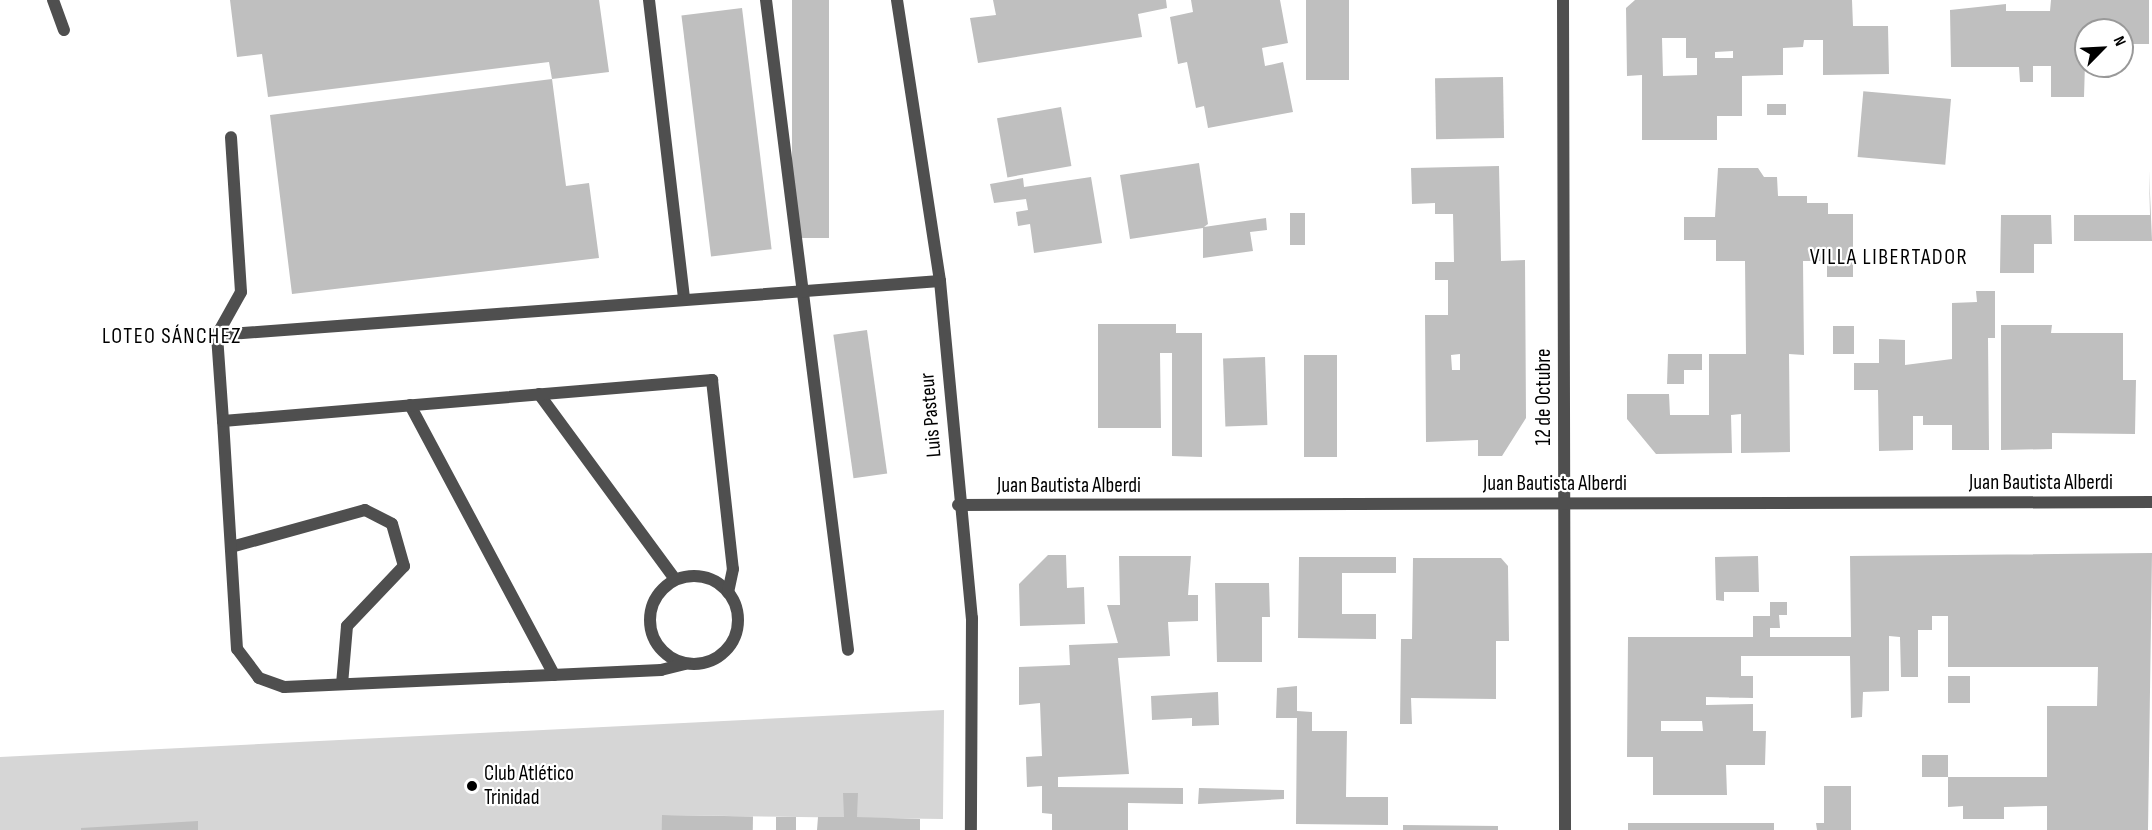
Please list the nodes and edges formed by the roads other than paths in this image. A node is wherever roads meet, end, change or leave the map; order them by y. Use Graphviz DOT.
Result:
graph roads {
  1 [pos="52,0"];
  2 [pos="649,0"];
  3 [pos="766,0"];
  4 [pos="897,0"];
  5 [pos="1563,0"];
  6 [pos="64,30"];
  7 [pos="231,137"];
  8 [pos="940,280"];
  9 [pos="802,290"];
  10 [pos="684,299"];
  11 [pos="216,335"];
  12 [pos="539,394"];
  13 [pos="410,405"];
  14 [pos="223,421"];
  15 [pos="2152,502"];
  16 [pos="1564,504"];
  17 [pos="958,505"];
  18 [pos="231,547"];
  19 [pos="675,579"];
  20 [pos="728,592"];
  21 [pos="848,650"];
  22 [pos="685,664"];
  23 [pos="554,675"];
  24 [pos="342,684"];
  25 [pos="971,830"];
  26 [pos="1565,830"];
  1 -- 6 [label="street"];
  2 -- 10 [label="street"];
  3 -- 9 [label="street"];
  4 -- 8 [label="street, Luis Pasteur"];
  5 -- 16 [label="street, 12 de Octubre"];
  7 -- 11 [label="street"];
  8 -- 9 [label="street"];
  8 -- 17 [label="street, Luis Pasteur"];
  9 -- 10 [label="street"];
  9 -- 21 [label="street"];
  10 -- 11 [label="street"];
  11 -- 14 [label="street"];
  12 -- 13 [label="street"];
  12 -- 19 [label="street"];
  12 -- 20 [label="street"];
  13 -- 14 [label="street"];
  13 -- 23 [label="street"];
  14 -- 18 [label="street"];
  15 -- 16 [label="street, Juan Bautista Alberdi"];
  16 -- 17 [label="street, Juan Bautista Alberdi"];
  16 -- 26 [label="street, 12 de Octubre"];
  17 -- 25 [label="street, Luis Pasteur"];
  18 -- 24 [label="street"];
  18 -- 24 [label="street"];
  19 -- 20 [label="street"];
  19 -- 22 [label="street"];
  20 -- 22 [label="street"];
  22 -- 23 [label="street"];
  23 -- 24 [label="street"];
}
